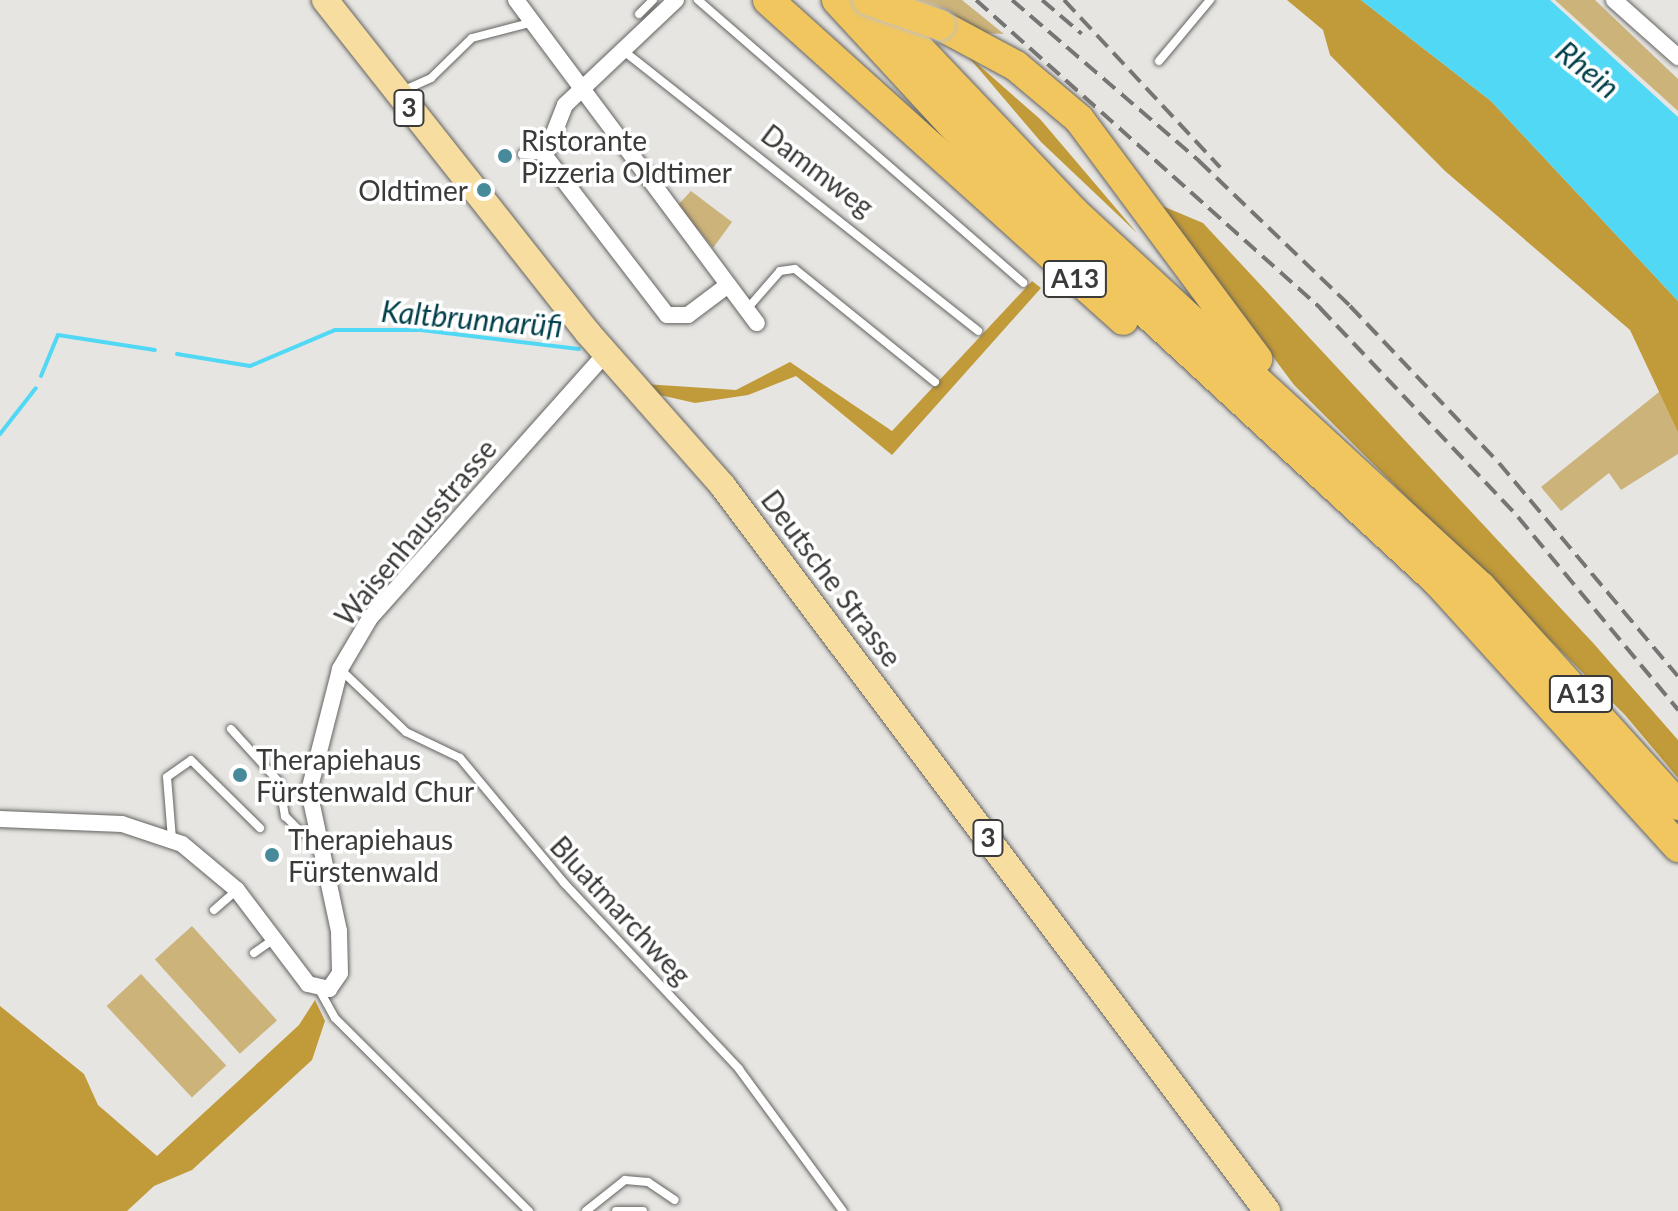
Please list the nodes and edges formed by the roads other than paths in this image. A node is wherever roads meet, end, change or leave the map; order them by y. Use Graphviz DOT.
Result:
graph roads {
  1 [pos="325,0"];
  2 [pos="516,0"];
  3 [pos="653,0"];
  4 [pos="676,0"];
  5 [pos="698,0"];
  6 [pos="768,0"];
  7 [pos="837,0"];
  8 [pos="870,0"];
  9 [pos="1210,0"];
  10 [pos="1614,0"];
  11 [pos="639,14"];
  12 [pos="529,23"];
  13 [pos="625,52"];
  14 [pos="1677,53"];
  15 [pos="1159,61"];
  16 [pos="582,92"];
  17 [pos="398,93"];
  18 [pos="522,154"];
  19 [pos="545,156"];
  20 [pos="1023,283"];
  21 [pos="728,285"];
  22 [pos="747,309"];
  23 [pos="757,323"];
  24 [pos="978,331"];
  25 [pos="606,353"];
  26 [pos="935,382"];
  27 [pos="1381,492"];
  28 [pos="1396,541"];
  29 [pos="340,669"];
  30 [pos="231,729"];
  31 [pos="1678,805"];
  32 [pos="0,819"];
  33 [pos="260,828"];
  34 [pos="315,829"];
  35 [pos="172,839"];
  36 [pos="1678,847"];
  37 [pos="237,890"];
  38 [pos="214,910"];
  39 [pos="275,938"];
  40 [pos="254,953"];
  41 [pos="320,991"];
  42 [pos="675,1200"];
  43 [pos="529,1211"];
  44 [pos="586,1211"];
  45 [pos="616,1211"];
  46 [pos="643,1211"];
  47 [pos="843,1211"];
  48 [pos="1267,1211"];
  1 -- 17 [label="main road, Deutsche Strasse / 3"];
  2 -- 12 [label="street"];
  3 -- 11 [label="lane"];
  4 -- 13 [label="street"];
  5 -- 20 [label="lane, Dammweg"];
  6 -- 28 [label="highway, A13"];
  7 -- 28 [label="highway, A13"];
  8 -- 27 [label="highway, A13"];
  8 -- 27 [label="highway, A13, bridge"];
  9 -- 15 [label="lane"];
  10 -- 14 [label="street"];
  12 -- 16 [label="street"];
  12 -- 17 [label="lane"];
  13 -- 16 [label="street"];
  13 -- 24 [label="lane, Dammweg"];
  16 -- 19 [label="street"];
  16 -- 21 [label="street"];
  17 -- 25 [label="main road, Deutsche Strasse / 3"];
  18 -- 19 [label="lane"];
  19 -- 21 [label="street"];
  21 -- 22 [label="street"];
  22 -- 23 [label="street"];
  22 -- 26 [label="lane"];
  25 -- 29 [label="street, Waisenhausstrasse"];
  25 -- 48 [label="main road, Deutsche Strasse / 3"];
  27 -- 31 [label="highway, A13"];
  28 -- 36 [label="highway, A13"];
  29 -- 34 [label="street, Waisenhausstrasse"];
  29 -- 47 [label="lane, Bluatmarchweg"];
  30 -- 34 [label="lane"];
  32 -- 35 [label="street"];
  33 -- 35 [label="lane"];
  34 -- 41 [label="street, Waisenhausstrasse"];
  35 -- 37 [label="street"];
  37 -- 38 [label="lane"];
  37 -- 39 [label="street"];
  39 -- 40 [label="lane"];
  39 -- 41 [label="street"];
  41 -- 43 [label="lane"];
  42 -- 44 [label="lane"];
  45 -- 46 [label="lane"];
}
